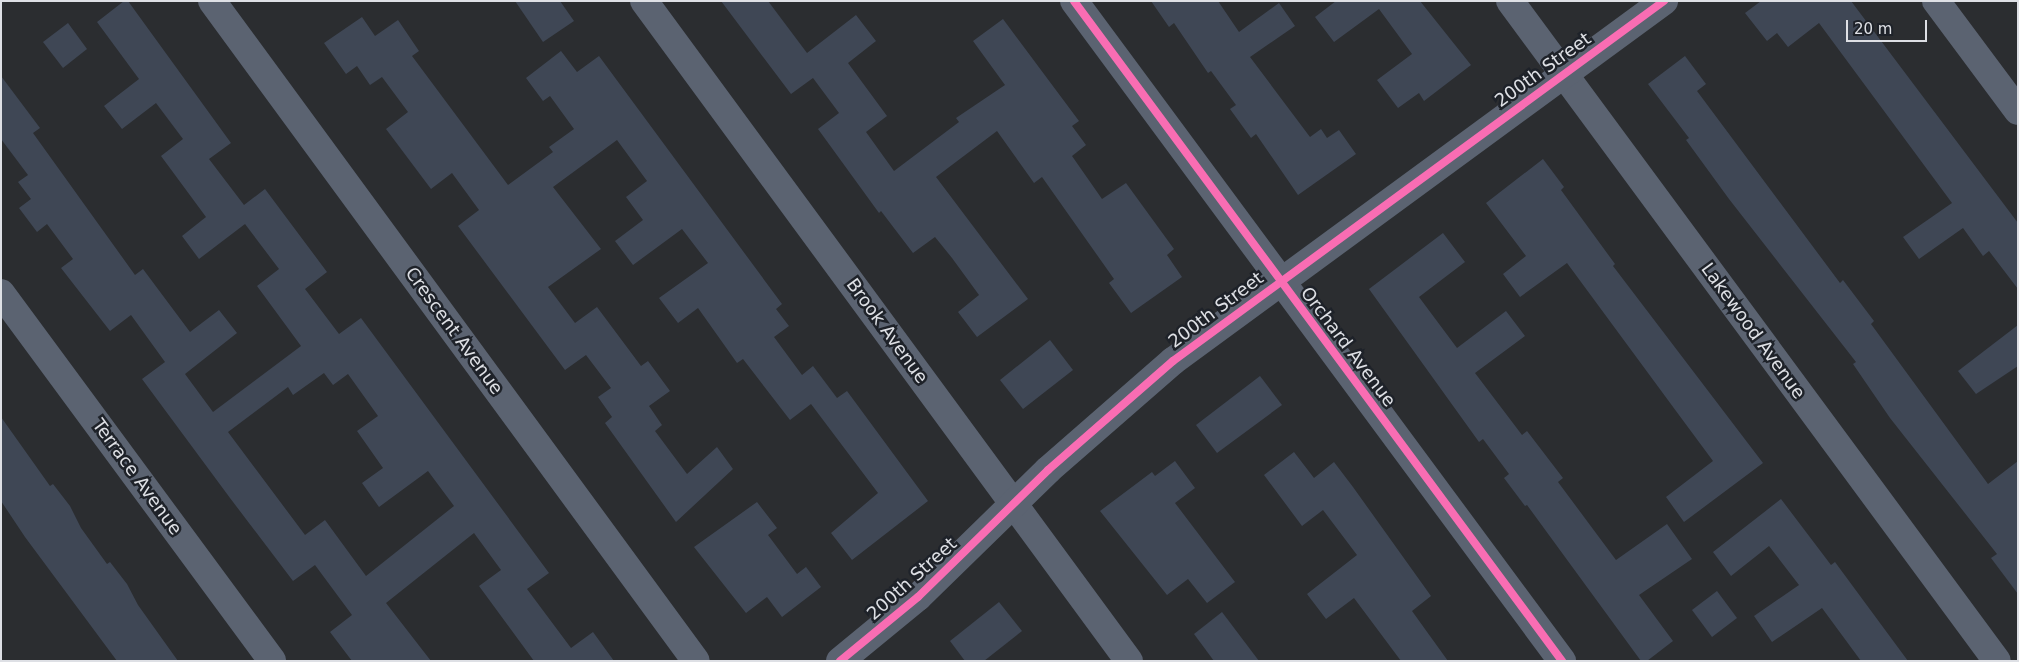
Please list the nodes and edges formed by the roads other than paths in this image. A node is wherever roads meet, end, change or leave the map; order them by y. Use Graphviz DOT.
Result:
graph roads {
  1 [pos="212,1"];
  2 [pos="644,1"];
  3 [pos="1074,1"];
  4 [pos="1510,1"];
  5 [pos="1664,1"];
  6 [pos="1936,1"];
  7 [pos="1563,73"];
  8 [pos="2018,111"];
  9 [pos="1280,281"];
  10 [pos="1,293"];
  11 [pos="1014,504"];
  12 [pos="272,661"];
  13 [pos="696,661"];
  14 [pos="840,661"];
  15 [pos="1130,661"];
  16 [pos="1562,661"];
  17 [pos="1997,661"];
  1 -- 13 [label="street, Crescent Avenue"];
  2 -- 11 [label="street, Brook Avenue"];
  3 -- 9 [label="street, Orchard Avenue"];
  4 -- 7 [label="street, Lakewood Avenue"];
  5 -- 7 [label="street, 200th Street"];
  6 -- 8 [label="street"];
  7 -- 9 [label="street, 200th Street"];
  7 -- 17 [label="street, Lakewood Avenue"];
  9 -- 11 [label="street, 200th Street"];
  9 -- 16 [label="street, Orchard Avenue"];
  10 -- 12 [label="street, Terrace Avenue"];
  11 -- 14 [label="street, 200th Street"];
  11 -- 15 [label="street, Brook Avenue"];
}
